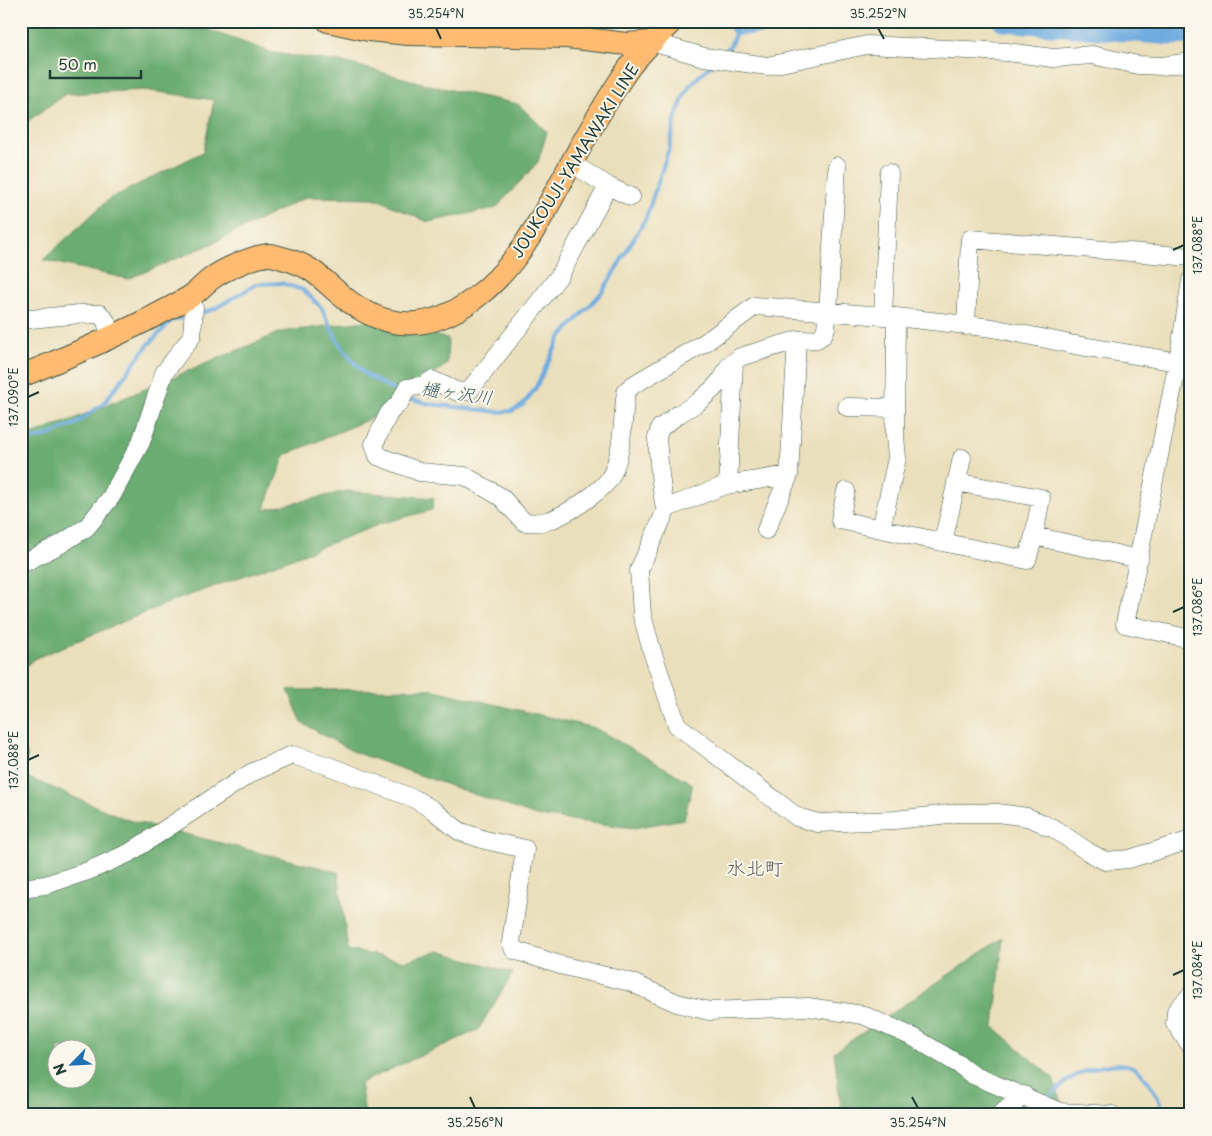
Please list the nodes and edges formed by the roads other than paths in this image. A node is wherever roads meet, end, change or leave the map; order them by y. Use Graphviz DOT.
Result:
graph roads {
  1 [pos="328,21"];
  2 [pos="672,21"];
  3 [pos="652,42"];
  4 [pos="1191,62"];
  5 [pos="571,163"];
  6 [pos="837,166"];
  7 [pos="889,173"];
  8 [pos="608,186"];
  9 [pos="631,197"];
  10 [pos="1191,256"];
  11 [pos="1191,280"];
  12 [pos="192,302"];
  13 [pos="828,312"];
  14 [pos="889,316"];
  15 [pos="21,320"];
  16 [pos="966,326"];
  17 [pos="110,337"];
  18 [pos="797,340"];
  19 [pos="734,362"];
  20 [pos="1185,363"];
  21 [pos="21,376"];
  22 [pos="847,407"];
  23 [pos="895,408"];
  24 [pos="962,458"];
  25 [pos="789,474"];
  26 [pos="956,482"];
  27 [pos="728,485"];
  28 [pos="846,492"];
  29 [pos="667,508"];
  30 [pos="881,529"];
  31 [pos="766,530"];
  32 [pos="1034,536"];
  33 [pos="943,542"];
  34 [pos="1139,559"];
  35 [pos="21,564"];
  36 [pos="1191,639"];
  37 [pos="21,749"];
  38 [pos="21,753"];
  39 [pos="1191,840"];
  40 [pos="21,888"];
  41 [pos="1191,995"];
  42 [pos="1191,1046"];
  43 [pos="1036,1101"];
  44 [pos="1000,1115"];
  45 [pos="1112,1115"];
  1 -- 3 [label="main road"];
  2 -- 3 [label="main road, JOUKOUJI-YAMAWAKI LINE"];
  3 -- 4 [label="street"];
  3 -- 5 [label="main road, JOUKOUJI-YAMAWAKI LINE"];
  5 -- 8 [label="street"];
  5 -- 12 [label="main road, JOUKOUJI-YAMAWAKI LINE"];
  6 -- 13 [label="street"];
  7 -- 14 [label="street"];
  8 -- 9 [label="street"];
  8 -- 13 [label="street"];
  10 -- 16 [label="street"];
  11 -- 20 [label="street"];
  12 -- 17 [label="main road, JOUKOUJI-YAMAWAKI LINE"];
  12 -- 35 [label="street"];
  13 -- 14 [label="street"];
  13 -- 18 [label="street"];
  14 -- 16 [label="street"];
  14 -- 23 [label="street"];
  15 -- 17 [label="street"];
  16 -- 20 [label="street"];
  17 -- 21 [label="main road, JOUKOUJI-YAMAWAKI LINE"];
  18 -- 19 [label="street"];
  18 -- 25 [label="street"];
  19 -- 27 [label="street"];
  19 -- 29 [label="street"];
  20 -- 34 [label="street"];
  22 -- 23 [label="street"];
  23 -- 30 [label="street"];
  24 -- 26 [label="street"];
  25 -- 27 [label="street"];
  25 -- 31 [label="street"];
  26 -- 32 [label="street"];
  26 -- 33 [label="street"];
  27 -- 29 [label="street"];
  28 -- 30 [label="street"];
  29 -- 39 [label="street"];
  30 -- 33 [label="street"];
  32 -- 33 [label="street"];
  32 -- 34 [label="street"];
  34 -- 36 [label="street"];
  37 -- 38 [label="street"];
  40 -- 43 [label="street"];
  41 -- 42 [label="street"];
  43 -- 44 [label="street"];
  43 -- 45 [label="street"];
}
